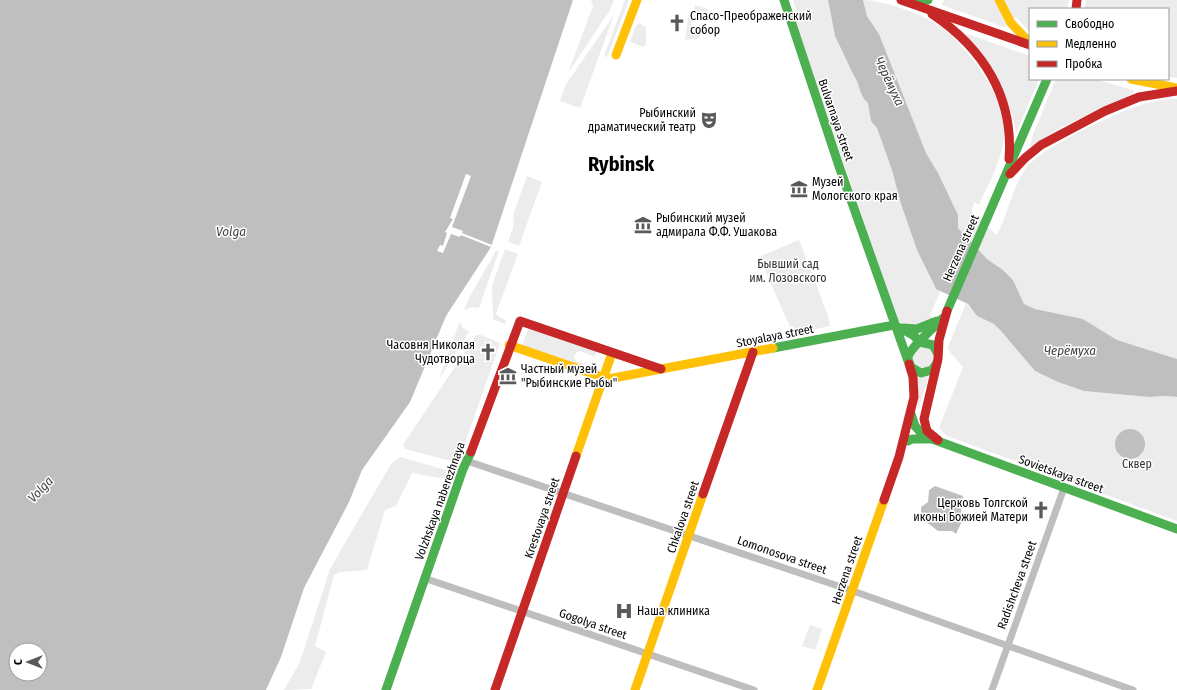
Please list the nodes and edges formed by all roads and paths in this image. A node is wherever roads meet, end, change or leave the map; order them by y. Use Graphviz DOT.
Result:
graph roads {
  1 [pos="637,0"];
  2 [pos="784,0"];
  3 [pos="928,0"];
  4 [pos="999,0"];
  5 [pos="903,1"];
  6 [pos="1029,43"];
  7 [pos="1029,44"];
  8 [pos="616,55"];
  9 [pos="1047,80"];
  10 [pos="1136,80"];
  11 [pos="1177,88"];
  12 [pos="1177,91"];
  13 [pos="1000,189"];
  14 [pos="944,317"];
  15 [pos="520,320"];
  16 [pos="896,326"];
  17 [pos="920,342"];
  18 [pos="509,345"];
  19 [pos="753,352"];
  20 [pos="612,353"];
  21 [pos="938,358"];
  22 [pos="909,362"];
  23 [pos="661,369"];
  24 [pos="603,379"];
  25 [pos="911,414"];
  26 [pos="915,426"];
  27 [pos="938,440"];
  28 [pos="908,441"];
  29 [pos="899,457"];
  30 [pos="467,461"];
  31 [pos="1064,488"];
  32 [pos="560,492"];
  33 [pos="1177,529"];
  34 [pos="689,535"];
  35 [pos="424,578"];
  36 [pos="853,591"];
  37 [pos="523,612"];
  38 [pos="1007,645"];
  39 [pos="648,654"];
  40 [pos="386,690"];
  41 [pos="495,690"];
  42 [pos="635,690"];
  43 [pos="754,690"];
  44 [pos="817,690"];
  45 [pos="992,690"];
  46 [pos="1133,690"];
  1 -- 8 [label="street"];
  2 -- 16 [label="street, Bulvarnaya street"];
  3 -- 5 [label="street"];
  4 -- 6 [label="street"];
  5 -- 7 [label="street"];
  5 -- 13 [label="street"];
  9 -- 13 [label="street"];
  10 -- 11 [label="street"];
  12 -- 13 [label="street"];
  13 -- 14 [label="street, Herzena street"];
  14 -- 16 [label="street, Stoyalaya street"];
  14 -- 17 [label="street"];
  14 -- 21 [label="street"];
  15 -- 18 [label="street, Volzhskaya naberezhnaya"];
  15 -- 20 [label="street, Stoyalaya street"];
  16 -- 17 [label="street"];
  16 -- 19 [label="street, Stoyalaya street"];
  16 -- 22 [label="street, Bulvarnaya street"];
  17 -- 21 [label="street"];
  17 -- 22 [label="street"];
  18 -- 24 [label="street, Stoyalaya street"];
  18 -- 30 [label="street, Volzhskaya naberezhnaya"];
  19 -- 23 [label="street, Stoyalaya street"];
  19 -- 34 [label="street, Chkalova street"];
  20 -- 23 [label="street, Stoyalaya street"];
  20 -- 24 [label="street, Krestovaya street"];
  21 -- 22 [label="street"];
  21 -- 26 [label="street, Herzena street"];
  21 -- 27 [label="street"];
  22 -- 25 [label="street, Herzena street"];
  23 -- 24 [label="street, Stoyalaya street"];
  24 -- 32 [label="street, Krestovaya street"];
  25 -- 26 [label="street"];
  25 -- 29 [label="street, Herzena street"];
  26 -- 27 [label="street, Sovietskaya street"];
  26 -- 28 [label="street, Herzena street"];
  27 -- 28 [label="street, Sovietskaya street"];
  27 -- 31 [label="street, Sovietskaya street"];
  28 -- 29 [label="street, Herzena street"];
  29 -- 36 [label="street, Herzena street"];
  30 -- 32 [label="street, Lomonosova street"];
  30 -- 35 [label="street, Volzhskaya naberezhnaya"];
  31 -- 33 [label="street, Sovietskaya street"];
  31 -- 38 [label="street, Radishcheva street"];
  32 -- 34 [label="street, Lomonosova street"];
  32 -- 37 [label="street, Krestovaya street"];
  34 -- 36 [label="street, Lomonosova street"];
  34 -- 39 [label="street, Chkalova street"];
  35 -- 37 [label="street, Gogolya street"];
  35 -- 40 [label="street, Volzhskaya naberezhnaya"];
  36 -- 38 [label="street, Lomonosova street"];
  36 -- 44 [label="street, Herzena street"];
  37 -- 39 [label="street, Gogolya street"];
  37 -- 41 [label="street, Krestovaya street"];
  38 -- 45 [label="street, Radishcheva street"];
  38 -- 46 [label="street, Lomonosova street"];
  39 -- 42 [label="street, Chkalova street"];
  39 -- 43 [label="street, Gogolya street"];
}
